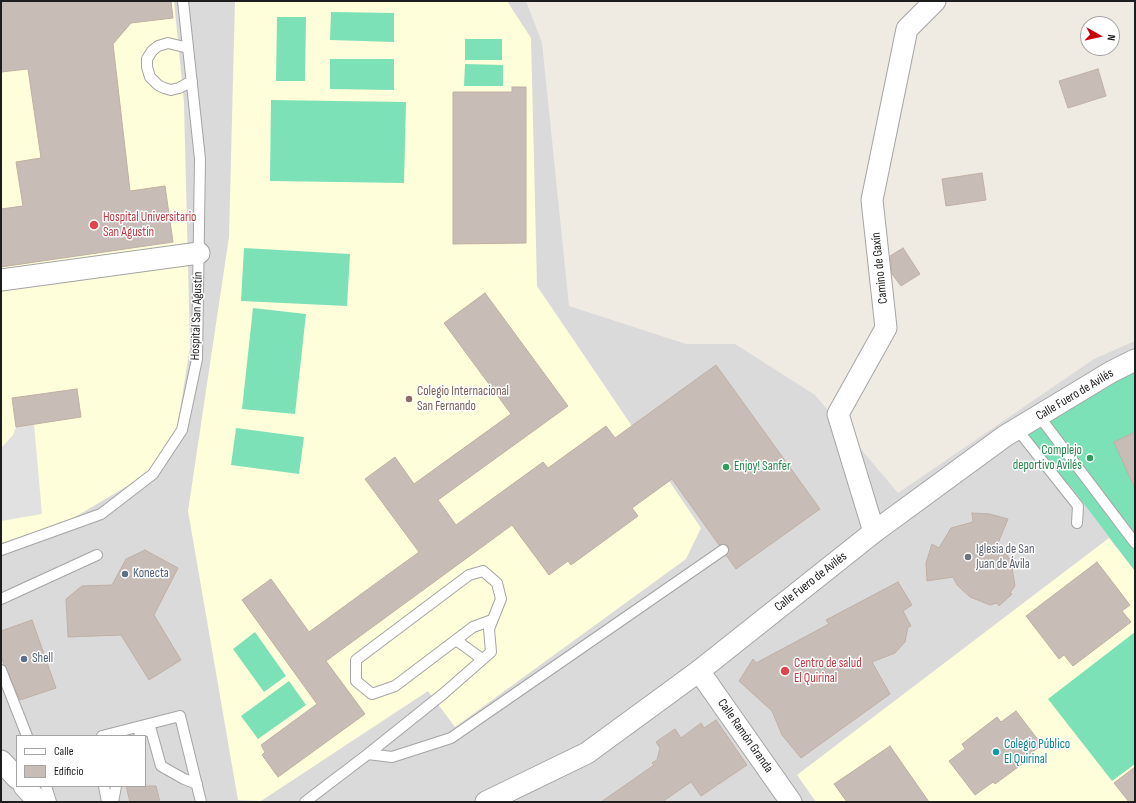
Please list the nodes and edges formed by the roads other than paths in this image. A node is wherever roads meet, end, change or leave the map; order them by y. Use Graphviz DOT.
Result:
graph roads {
  1 [pos="183,1"];
  2 [pos="935,1"];
  3 [pos="188,48"];
  4 [pos="192,81"];
  5 [pos="199,253"];
  6 [pos="1,280"];
  7 [pos="1135,360"];
  8 [pos="1039,416"];
  9 [pos="1017,429"];
  10 [pos="1077,523"];
  11 [pos="874,532"];
  12 [pos="1135,543"];
  13 [pos="1,550"];
  14 [pos="723,550"];
  15 [pos="97,555"];
  16 [pos="1,599"];
  17 [pos="492,620"];
  18 [pos="456,640"];
  19 [pos="482,659"];
  20 [pos="1,670"];
  21 [pos="699,671"];
  22 [pos="27,735"];
  23 [pos="106,735"];
  24 [pos="128,735"];
  25 [pos="368,754"];
  26 [pos="1,761"];
  27 [pos="16,777"];
  28 [pos="197,784"];
  29 [pos="25,787"];
  30 [pos="46,787"];
  31 [pos="104,787"];
  32 [pos="116,787"];
  33 [pos="39,802"];
  34 [pos="51,802"];
  35 [pos="107,802"];
  36 [pos="112,802"];
  37 [pos="201,802"];
  38 [pos="305,802"];
  39 [pos="486,802"];
  40 [pos="791,802"];
  1 -- 3 [label="lane, Hospital San Agustín"];
  2 -- 11 [label="street, Camino de Gaxín"];
  3 -- 4 [label="lane, Hospital San Agustín"];
  3 -- 4 [label="lane"];
  4 -- 5 [label="lane, Hospital San Agustín"];
  5 -- 6 [label="street"];
  5 -- 13 [label="lane, Hospital San Agustín"];
  7 -- 8 [label="street, Calle Fuero de Avilés"];
  8 -- 9 [label="street, Calle Fuero de Avilés"];
  8 -- 12 [label="lane"];
  9 -- 10 [label="lane"];
  9 -- 11 [label="street, Calle Fuero de Avilés"];
  11 -- 21 [label="street, Calle Fuero de Avilés"];
  14 -- 25 [label="lane"];
  15 -- 16 [label="lane"];
  17 -- 18 [label="lane"];
  17 -- 18 [label="lane"];
  17 -- 19 [label="lane"];
  18 -- 19 [label="lane"];
  19 -- 25 [label="lane"];
  20 -- 22 [label="lane"];
  21 -- 39 [label="street, Calle Fuero de Avilés"];
  21 -- 40 [label="street, Calle Ramón Granda"];
  23 -- 28 [label="lane"];
  24 -- 28 [label="lane"];
  25 -- 38 [label="lane"];
  26 -- 27 [label="street"];
  28 -- 37 [label="lane"];
  29 -- 33 [label="street"];
  30 -- 34 [label="lane"];
  31 -- 35 [label="lane"];
  32 -- 36 [label="lane"];
}
